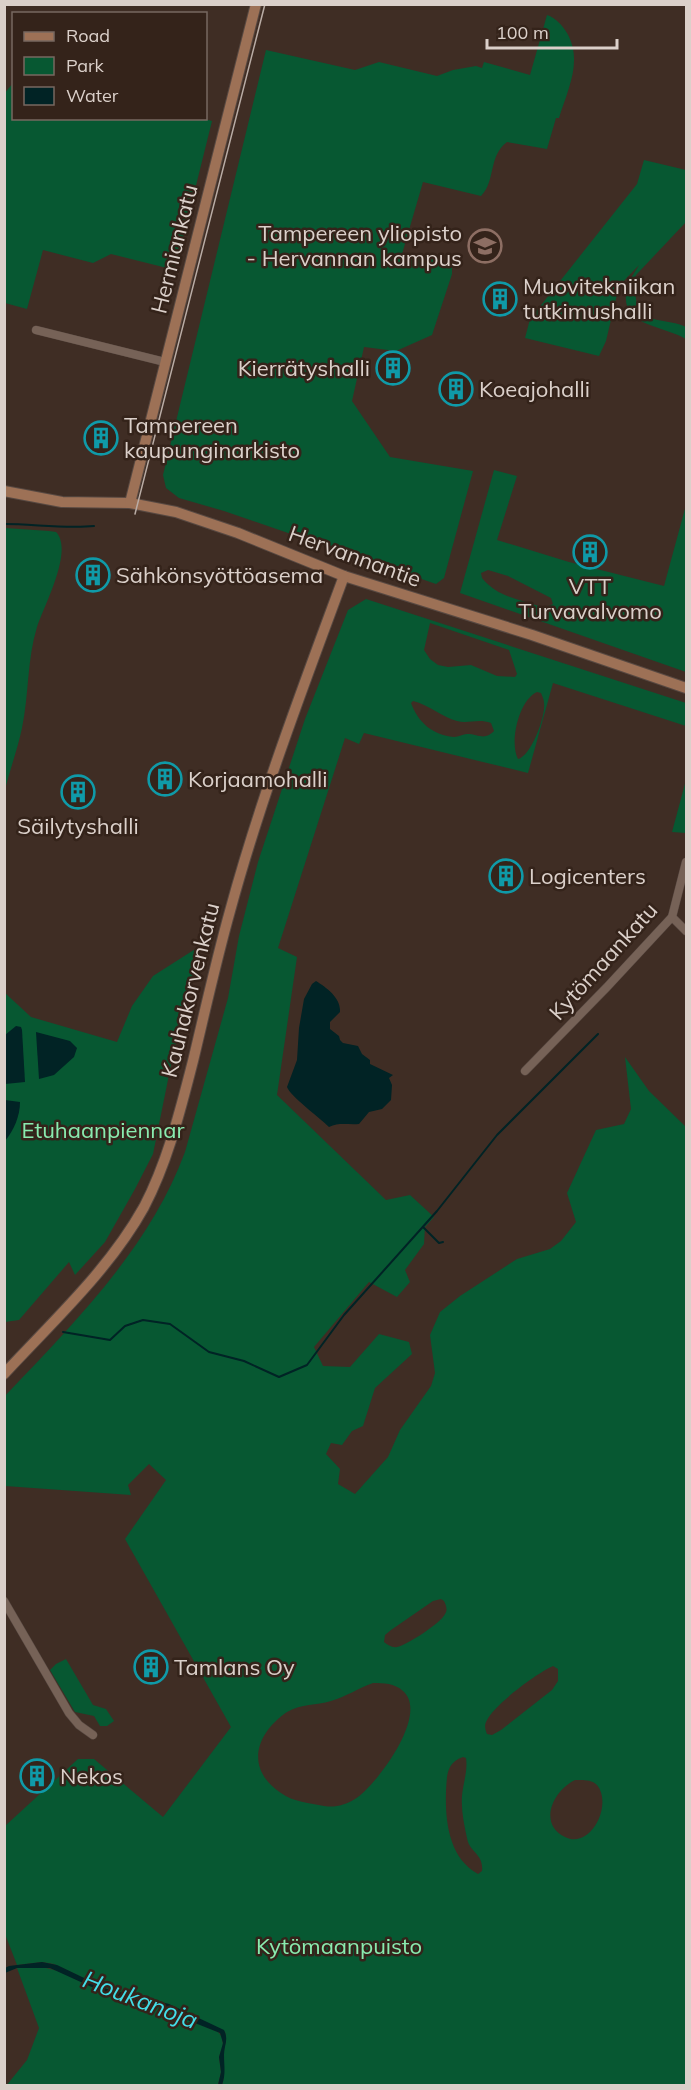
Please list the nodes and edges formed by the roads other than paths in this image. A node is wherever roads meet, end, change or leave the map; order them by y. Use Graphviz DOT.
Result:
graph roads {
  1 [pos="256,4"];
  2 [pos="36,330"];
  3 [pos="165,362"];
  4 [pos="4,491"];
  5 [pos="130,503"];
  6 [pos="344,576"];
  7 [pos="687,688"];
  8 [pos="687,862"];
  9 [pos="672,917"];
  10 [pos="687,931"];
  11 [pos="525,1071"];
  12 [pos="4,1374"];
  13 [pos="4,1601"];
  14 [pos="93,1735"];
  1 -- 3 [label="street, Hermiankatu"];
  2 -- 3 [label="street"];
  3 -- 5 [label="street, Hermiankatu"];
  4 -- 5 [label="street, Hervannantie"];
  5 -- 6 [label="street, Hervannantie"];
  6 -- 7 [label="street, Hervannantie"];
  6 -- 12 [label="street, Kauhakorvenkatu"];
  8 -- 9 [label="street, Kytömaankatu"];
  9 -- 10 [label="street"];
  9 -- 11 [label="street, Kytömaankatu"];
  13 -- 14 [label="street"];
}
